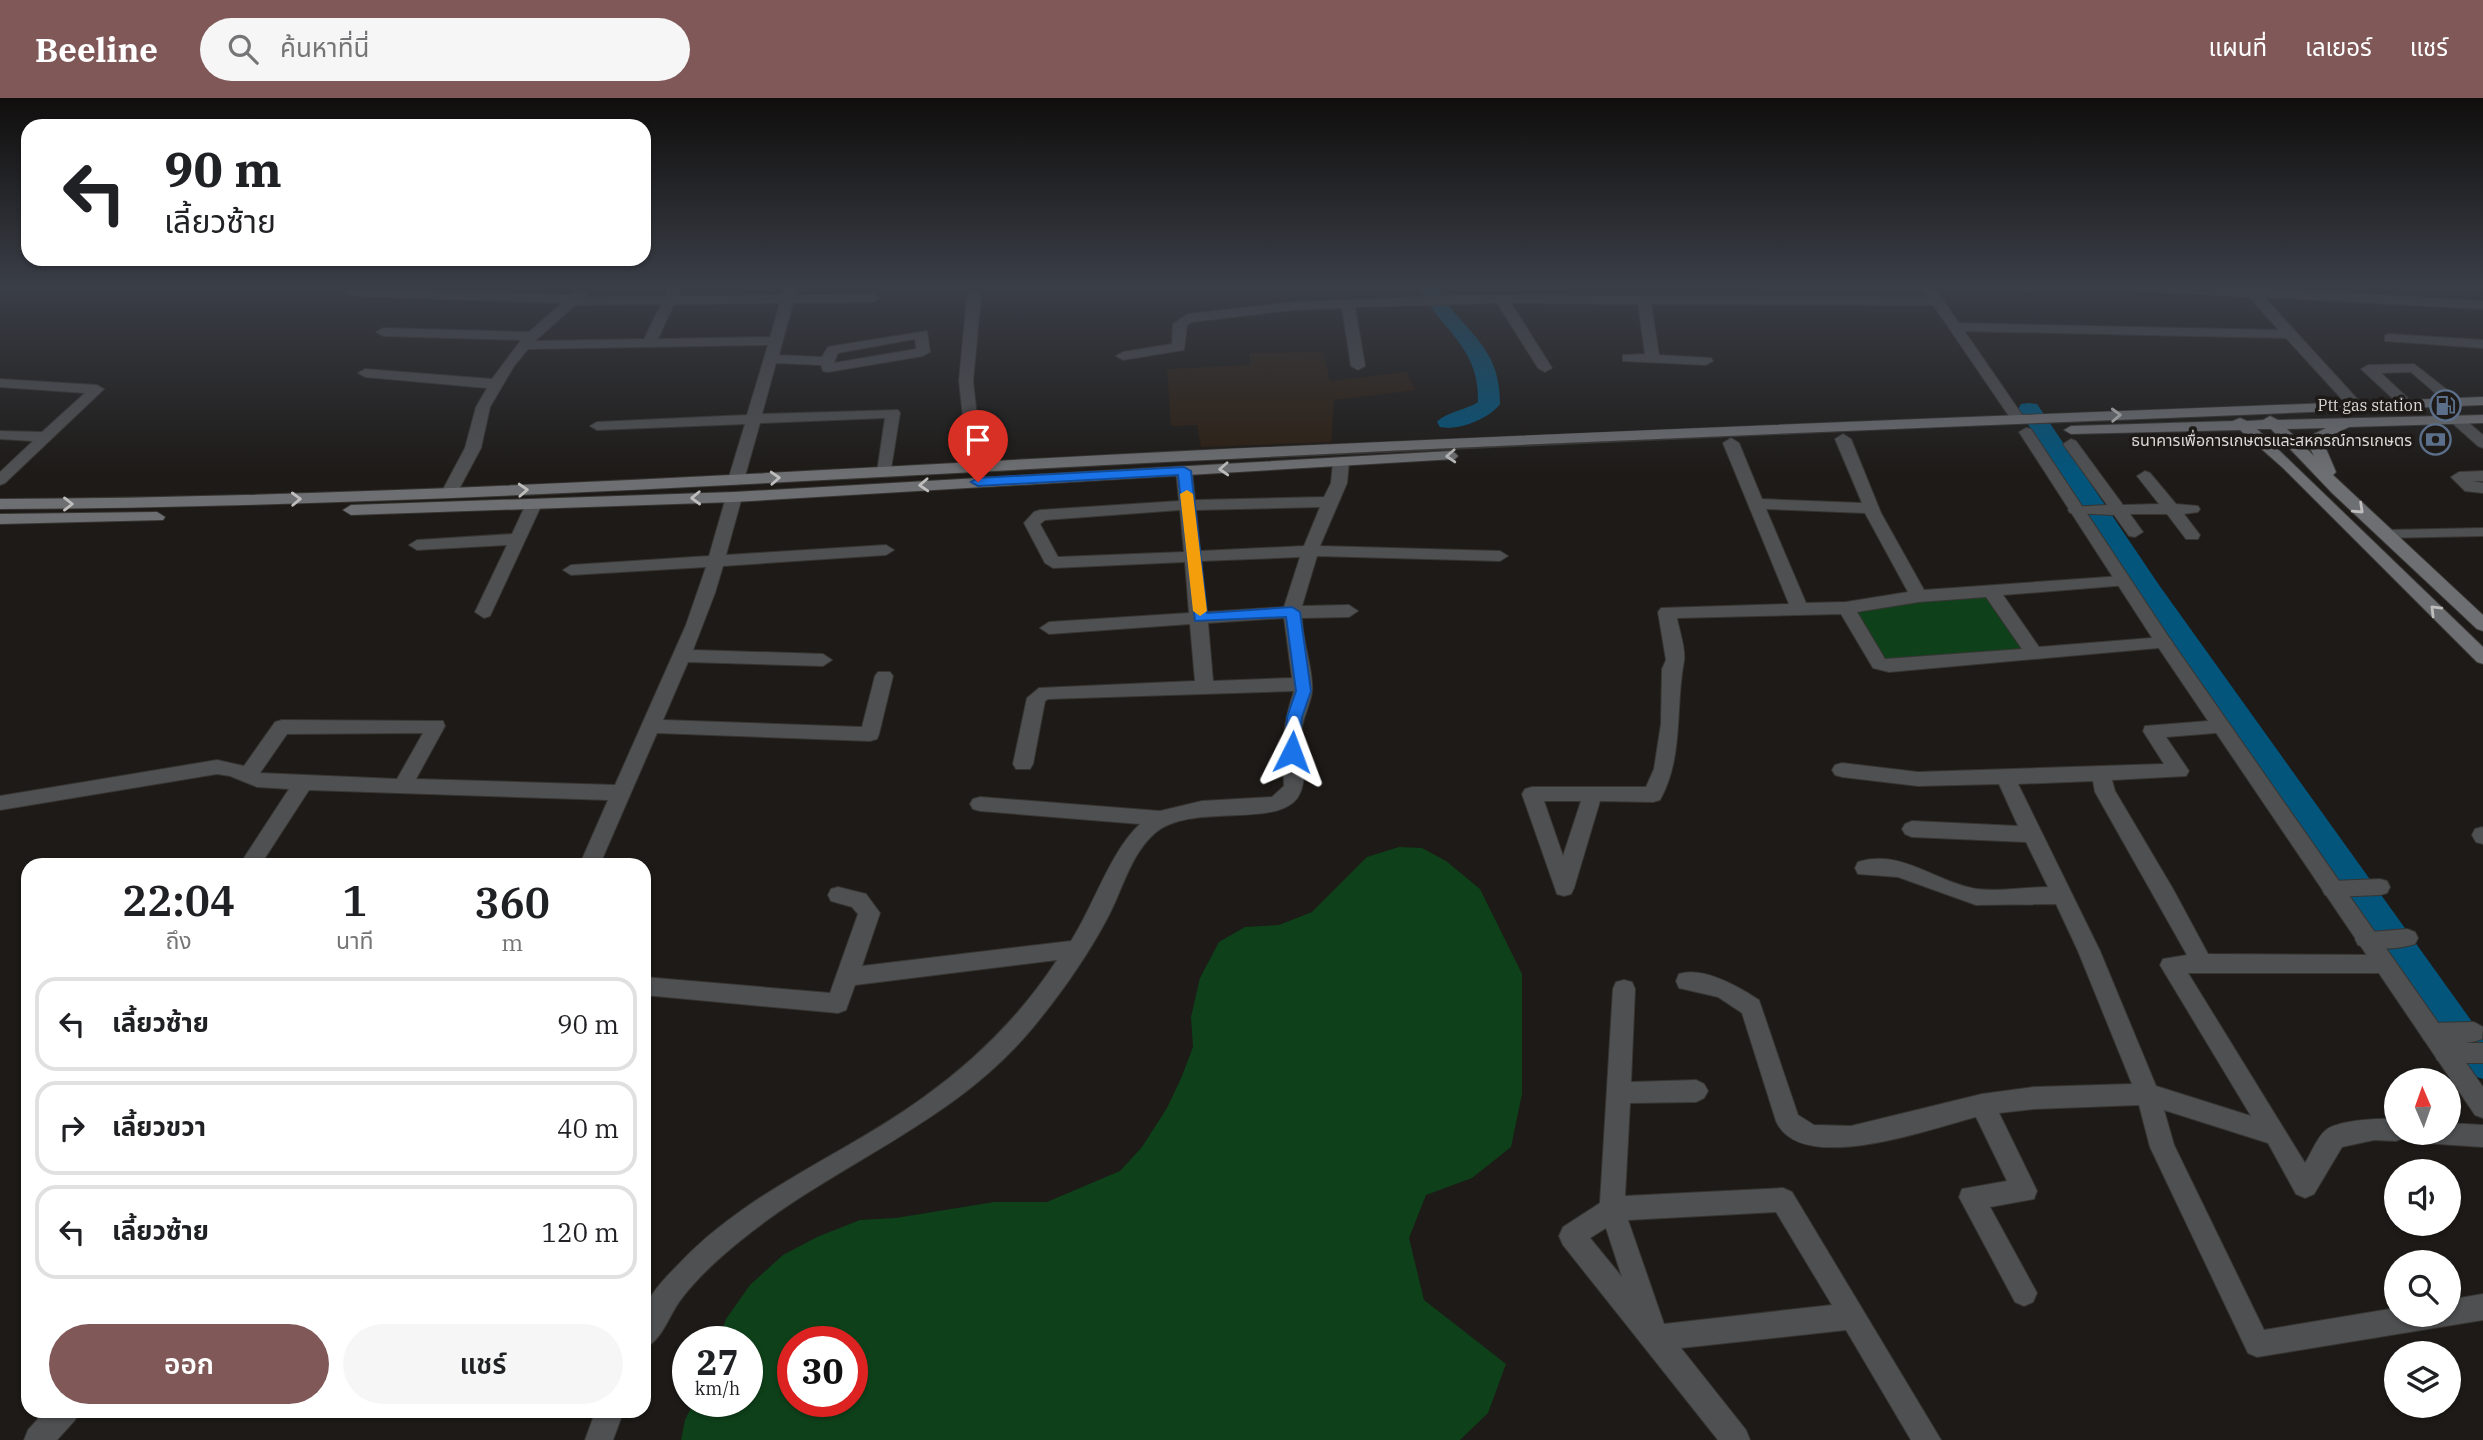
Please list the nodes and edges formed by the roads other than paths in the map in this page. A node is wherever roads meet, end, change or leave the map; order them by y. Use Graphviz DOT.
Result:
graph roads {
  1 [pos="520,350"];
  2 [pos="774,350"];
  3 [pos="835,350"];
  4 [pos="923,350"];
  5 [pos="969,350"];
  6 [pos="1163,350"];
  7 [pos="1355,350"];
  8 [pos="1533,350"];
  9 [pos="1652,350"];
  10 [pos="1973,350"];
  11 [pos="2304,350"];
  12 [pos="1124,356"];
  13 [pos="1628,358"];
  14 [pos="771,359"];
  15 [pos="1653,359"];
  16 [pos="1706,360"];
  17 [pos="827,361"];
  18 [pos="1358,366"];
  19 [pos="1545,368"];
  20 [pos="365,373"];
  21 [pos="0,383"];
  22 [pos="496,384"];
  23 [pos="2483,401"];
  24 [pos="2454,402"];
  25 [pos="2407,404"];
  26 [pos="2355,405"];
  27 [pos="2229,410"];
  28 [pos="2259,410"];
  29 [pos="754,419"];
  30 [pos="2427,419"];
  31 [pos="2456,419"];
  32 [pos="2483,419"];
  33 [pos="2052,424"];
  34 [pos="2026,425"];
  35 [pos="2276,425"];
  36 [pos="597,426"];
  37 [pos="2196,426"];
  38 [pos="2244,426"];
  39 [pos="0,435"];
  40 [pos="46,437"];
  41 [pos="1843,439"];
  42 [pos="1731,443"];
  43 [pos="2483,443"];
  44 [pos="2071,444"];
  45 [pos="2267,447"];
  46 [pos="1340,462"];
  47 [pos="972,467"];
  48 [pos="1184,471"];
  49 [pos="885,472"];
  50 [pos="2145,476"];
  51 [pos="2483,477"];
  52 [pos="0,480"];
  53 [pos="735,488"];
  54 [pos="2483,488"];
  55 [pos="2338,490"];
  56 [pos="449,493"];
  57 [pos="1330,502"];
  58 [pos="1757,503"];
  59 [pos="0,504"];
  60 [pos="534,504"];
  61 [pos="1188,505"];
  62 [pos="2172,509"];
  63 [pos="2192,509"];
  64 [pos="2080,510"];
  65 [pos="2113,510"];
  66 [pos="1874,512"];
  67 [pos="0,519"];
  68 [pos="2135,532"];
  69 [pos="2483,532"];
  70 [pos="2386,534"];
  71 [pos="2192,535"];
  72 [pos="518,539"];
  73 [pos="417,545"];
  74 [pos="886,550"];
  75 [pos="1310,551"];
  76 [pos="1500,556"];
  77 [pos="1194,558"];
  78 [pos="716,562"];
  79 [pos="570,570"];
  80 [pos="2123,581"];
  81 [pos="1990,590"];
  82 [pos="1919,596"];
  83 [pos="1800,608"];
  84 [pos="1846,608"];
  85 [pos="1349,611"];
  86 [pos="484,612"];
  87 [pos="1292,612"];
  88 [pos="1200,618"];
  89 [pos="2483,625"];
  90 [pos="1049,628"];
  91 [pos="2164,643"];
  92 [pos="2035,655"];
  93 [pos="682,656"];
  94 [pos="2483,658"];
  95 [pos="822,660"];
  96 [pos="884,676"];
  97 [pos="1303,684"];
  98 [pos="1205,687"];
  99 [pos="651,726"];
  100 [pos="2221,727"];
  101 [pos="1023,764"];
  102 [pos="1842,770"];
  103 [pos="2101,773"];
  104 [pos="248,775"];
  105 [pos="2005,777"];
  106 [pos="304,783"];
  107 [pos="403,786"];
  108 [pos="622,793"];
  109 [pos="1593,793"];
  110 [pos="0,803"];
  111 [pos="980,804"];
  112 [pos="1160,819"];
  113 [pos="1912,829"];
  114 [pos="2032,834"];
  115 [pos="254,858"];
  116 [pos="593,858"];
  117 [pos="1866,868"];
  118 [pos="2380,887"];
  119 [pos="2339,888"];
  120 [pos="838,895"];
  121 [pos="2062,895"];
  122 [pos="2407,938"];
  123 [pos="2366,939"];
  124 [pos="1077,949"];
  125 [pos="2202,963"];
  126 [pos="2384,964"];
  127 [pos="847,977"];
  128 [pos="1687,981"];
  129 [pos="651,987"];
  130 [pos="1624,989"];
  131 [pos="2432,1033"];
  132 [pos="2479,1042"];
  133 [pos="2446,1053"];
  134 [pos="1696,1091"];
  135 [pos="1618,1093"];
  136 [pos="2148,1094"];
  137 [pos="2479,1098"];
  138 [pos="1982,1105"];
  139 [pos="2384,1129"];
  140 [pos="2276,1135"];
  141 [pos="2461,1135"];
  142 [pos="2483,1136"];
  143 [pos="1612,1209"];
  144 [pos="2024,1293"];
  145 [pos="2483,1307"];
  146 [pos="2461,1311"];
  147 [pos="1853,1316"];
  148 [pos="651,1323"];
  149 [pos="2384,1323"];
  150 [pos="1656,1338"];
  151 [pos="58,1418"];
  152 [pos="607,1418"];
  153 [pos="38,1440"];
  154 [pos="599,1440"];
  155 [pos="1736,1440"];
  156 [pos="1927,1440"];
  1 -- 22 [label="street"];
  2 -- 14 [label="street"];
  3 -- 17 [label="street"];
  4 -- 17 [label="street"];
  5 -- 47 [label="street"];
  6 -- 12 [label="street"];
  7 -- 18 [label="street"];
  8 -- 19 [label="street"];
  9 -- 15 [label="street"];
  10 -- 34 [label="street"];
  11 -- 26 [label="street"];
  13 -- 15 [label="street"];
  14 -- 17 [label="street"];
  14 -- 29 [label="street"];
  15 -- 16 [label="street"];
  20 -- 22 [label="street"];
  21 -- 40 [label="street"];
  22 -- 56 [label="street"];
  23 -- 24 [label="main road"];
  24 -- 25 [label="main road"];
  24 -- 25 [label="street"];
  25 -- 26 [label="main road"];
  26 -- 28 [label="main road"];
  27 -- 28 [label="main road"];
  33 -- 27 [label="main road, one-way"];
  27 -- 38 [label="main road"];
  28 -- 35 [label="main road"];
  29 -- 36 [label="street"];
  29 -- 49 [label="street"];
  29 -- 53 [label="street"];
  30 -- 31 [label="main road"];
  30 -- 35 [label="main road"];
  30 -- 55 [label="main road"];
  31 -- 32 [label="main road"];
  31 -- 43 [label="street"];
  33 -- 34 [label="main road"];
  33 -- 37 [label="main road"];
  34 -- 41 [label="main road"];
  34 -- 47 [label="main road"];
  34 -- 64 [label="street"];
  35 -- 38 [label="main road"];
  35 -- 55 [label="main road"];
  37 -- 38 [label="main road"];
  37 -- 45 [label="main road"];
  38 -- 45 [label="main road"];
  39 -- 40 [label="street"];
  40 -- 52 [label="street"];
  41 -- 42 [label="main road"];
  41 -- 66 [label="street"];
  42 -- 46 [label="main road, one-way"];
  42 -- 58 [label="street"];
  44 -- 65 [label="street"];
  94 -- 45 [label="main road, one-way"];
  46 -- 48 [label="main road, one-way"];
  46 -- 57 [label="street"];
  47 -- 49 [label="main road"];
  48 -- 53 [label="main road, one-way"];
  48 -- 61 [label="street"];
  53 -- 49 [label="main road, one-way"];
  50 -- 62 [label="street"];
  51 -- 54 [label="street"];
  56 -- 53 [label="main road, one-way"];
  53 -- 60 [label="main road, one-way"];
  53 -- 78 [label="street"];
  55 -- 70 [label="main road, one-way"];
  59 -- 56 [label="main road, one-way"];
  57 -- 61 [label="street"];
  57 -- 75 [label="street"];
  58 -- 66 [label="street"];
  58 -- 83 [label="street"];
  60 -- 67 [label="main road"];
  60 -- 72 [label="street"];
  61 -- 77 [label="street"];
  61 -- 77 [label="street"];
  62 -- 63 [label="street"];
  62 -- 65 [label="street"];
  62 -- 71 [label="street"];
  64 -- 65 [label="street"];
  64 -- 80 [label="street"];
  65 -- 68 [label="street"];
  66 -- 82 [label="street"];
  69 -- 70 [label="street"];
  70 -- 89 [label="main road"];
  72 -- 73 [label="street"];
  72 -- 86 [label="street"];
  74 -- 78 [label="street"];
  75 -- 76 [label="street"];
  75 -- 77 [label="street"];
  75 -- 87 [label="street"];
  77 -- 88 [label="street"];
  78 -- 79 [label="street"];
  78 -- 93 [label="street"];
  80 -- 81 [label="street"];
  80 -- 91 [label="street"];
  81 -- 82 [label="street"];
  81 -- 92 [label="street"];
  82 -- 84 [label="street"];
  83 -- 84 [label="street"];
  83 -- 109 [label="street"];
  84 -- 92 [label="street"];
  85 -- 87 [label="street"];
  87 -- 88 [label="street"];
  87 -- 97 [label="street"];
  88 -- 90 [label="street"];
  88 -- 98 [label="street"];
  91 -- 92 [label="street"];
  91 -- 100 [label="street"];
  93 -- 95 [label="street"];
  93 -- 99 [label="street"];
  96 -- 99 [label="street"];
  97 -- 98 [label="street"];
  97 -- 112 [label="street"];
  98 -- 101 [label="street"];
  99 -- 108 [label="street"];
  100 -- 103 [label="street"];
  100 -- 119 [label="street"];
  102 -- 105 [label="street"];
  103 -- 105 [label="street"];
  103 -- 125 [label="street"];
  104 -- 106 [label="street"];
  104 -- 107 [label="street"];
  104 -- 110 [label="street"];
  105 -- 114 [label="street"];
  106 -- 107 [label="street"];
  106 -- 115 [label="street"];
  107 -- 108 [label="street"];
  108 -- 116 [label="street"];
  109 -- 109 [label="street"];
  111 -- 112 [label="street"];
  112 -- 124 [label="street"];
  113 -- 114 [label="street"];
  114 -- 121 [label="street"];
  117 -- 121 [label="street"];
  118 -- 119 [label="street"];
  119 -- 123 [label="street"];
  120 -- 127 [label="street"];
  121 -- 136 [label="street"];
  122 -- 123 [label="street"];
  123 -- 126 [label="street"];
  124 -- 127 [label="street"];
  124 -- 148 [label="street"];
  125 -- 126 [label="street"];
  125 -- 140 [label="street"];
  126 -- 131 [label="street"];
  127 -- 129 [label="street"];
  128 -- 138 [label="street"];
  130 -- 135 [label="street"];
  131 -- 132 [label="street"];
  131 -- 133 [label="street"];
  132 -- 133 [label="street"];
  133 -- 137 [label="street"];
  134 -- 135 [label="street"];
  135 -- 143 [label="street"];
  136 -- 138 [label="street"];
  136 -- 140 [label="street"];
  136 -- 149 [label="street"];
  138 -- 144 [label="street"];
  139 -- 140 [label="street"];
  141 -- 142 [label="street"];
  143 -- 147 [label="street"];
  143 -- 150 [label="street"];
  143 -- 150 [label="street"];
  145 -- 146 [label="street"];
  147 -- 150 [label="street"];
  147 -- 156 [label="street"];
  150 -- 155 [label="street"];
  151 -- 153 [label="street"];
  152 -- 154 [label="street"];
}
